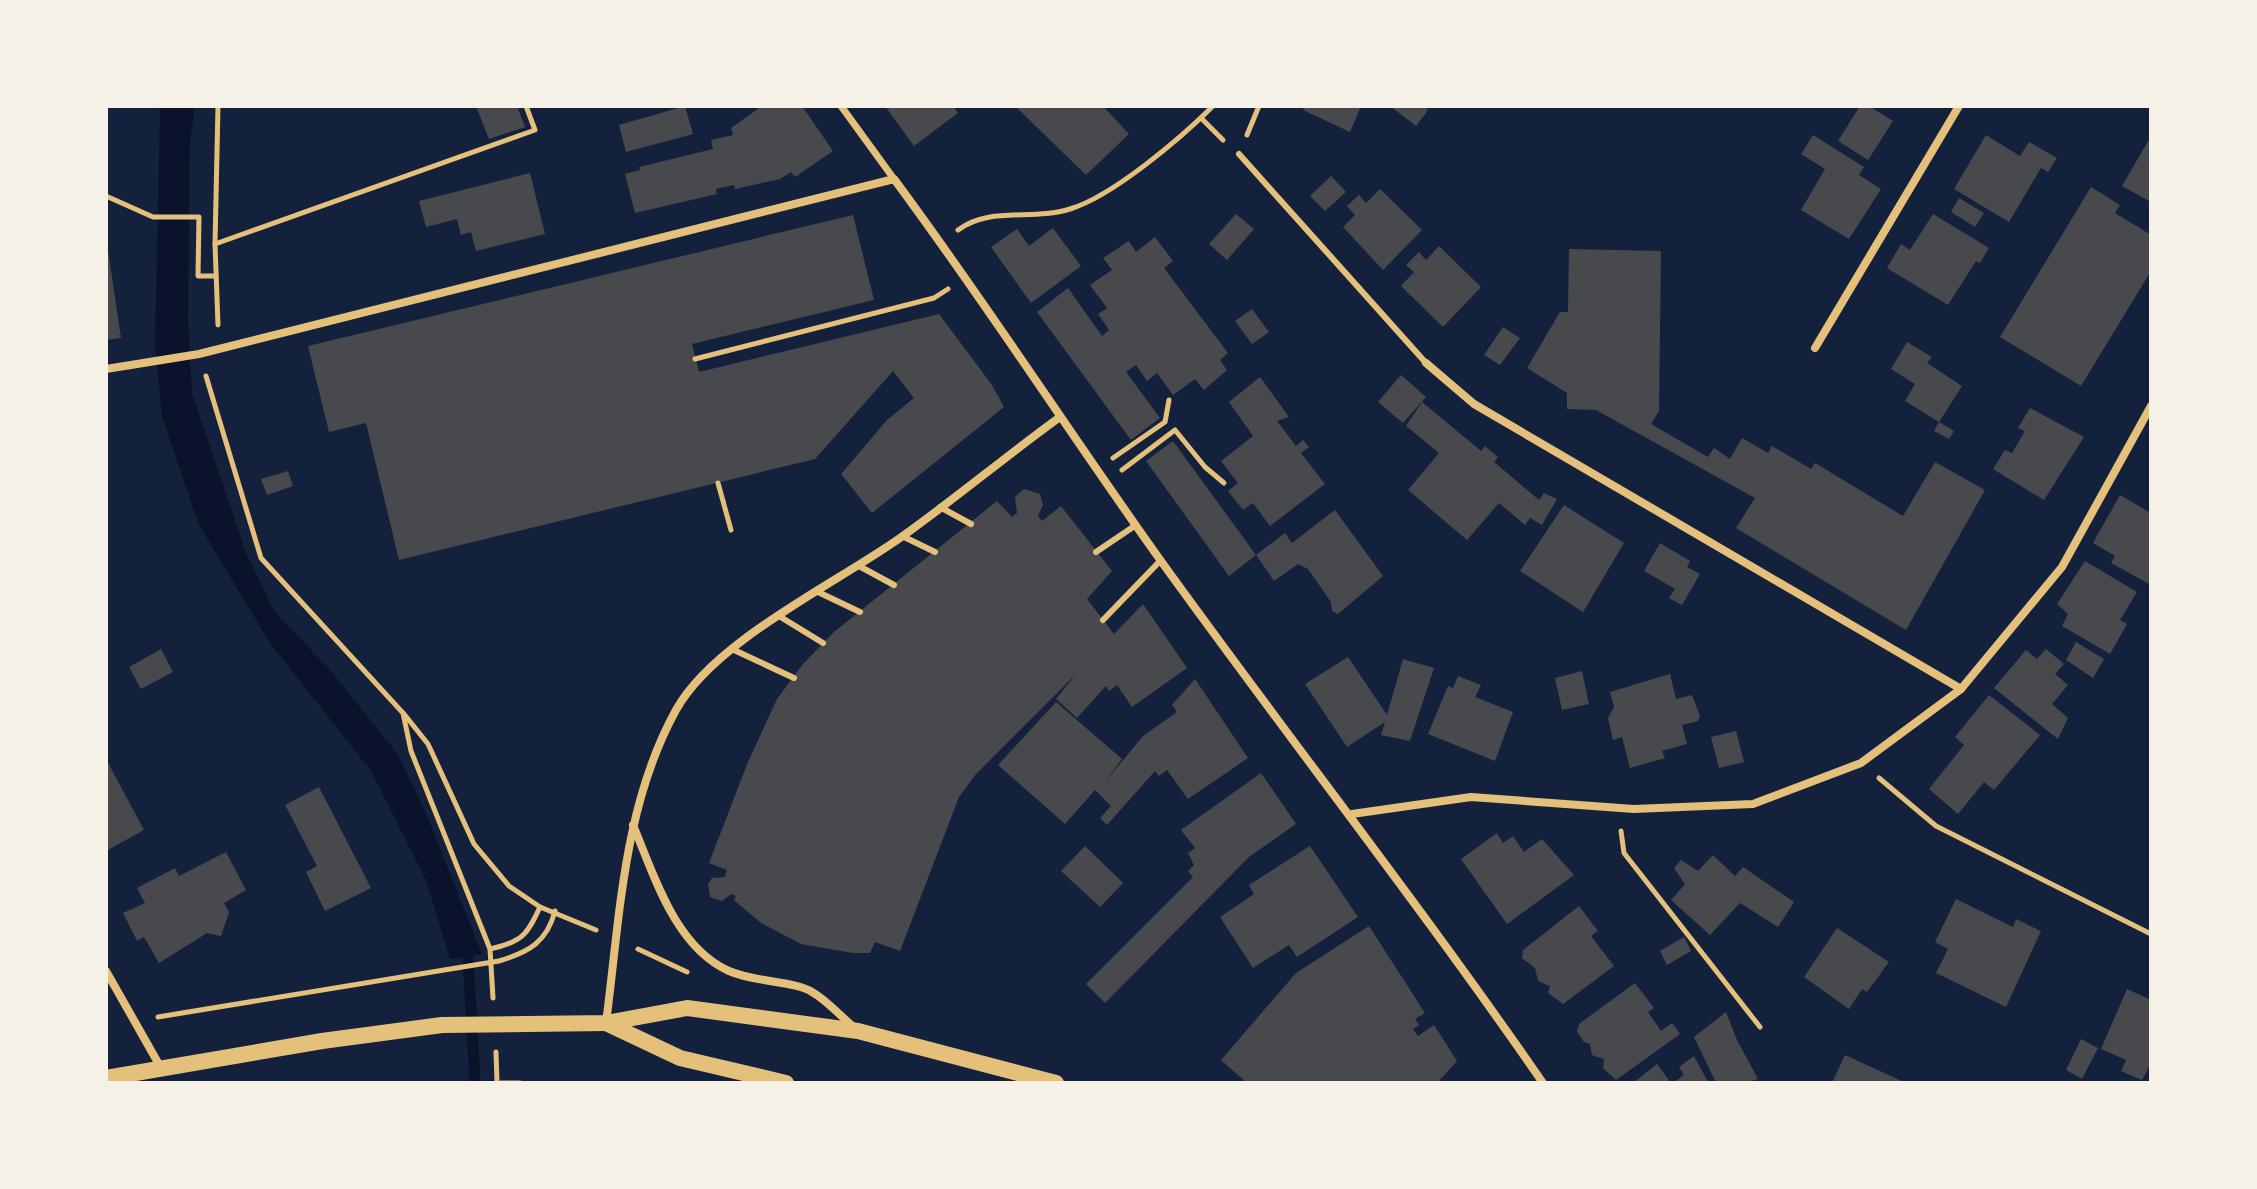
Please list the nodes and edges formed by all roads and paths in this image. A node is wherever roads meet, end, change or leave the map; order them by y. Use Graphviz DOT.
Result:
graph roads {
  1 [pos="218,106"];
  2 [pos="526,106"];
  3 [pos="841,106"];
  4 [pos="1213,106"];
  5 [pos="1259,106"];
  6 [pos="1959,106"];
  7 [pos="1201,118"];
  8 [pos="1239,154"];
  9 [pos="894,179"];
  10 [pos="106,196"];
  11 [pos="941,242"];
  12 [pos="215,244"];
  13 [pos="216,276"];
  14 [pos="967,276"];
  15 [pos="219,348"];
  16 [pos="1815,348"];
  17 [pos="199,354"];
  18 [pos="695,359"];
  19 [pos="1426,363"];
  20 [pos="106,369"];
  21 [pos="1169,400"];
  22 [pos="2151,406"];
  23 [pos="1060,417"];
  24 [pos="1137,442"];
  25 [pos="1145,452"];
  26 [pos="718,483"];
  27 [pos="1224,483"];
  28 [pos="940,507"];
  29 [pos="971,524"];
  30 [pos="1136,525"];
  31 [pos="731,530"];
  32 [pos="902,536"];
  33 [pos="935,552"];
  34 [pos="1096,552"];
  35 [pos="1161,560"];
  36 [pos="859,566"];
  37 [pos="894,585"];
  38 [pos="818,592"];
  39 [pos="860,612"];
  40 [pos="779,616"];
  41 [pos="1103,620"];
  42 [pos="823,643"];
  43 [pos="734,650"];
  44 [pos="794,678"];
  45 [pos="1961,689"];
  46 [pos="403,713"];
  47 [pos="1861,763"];
  48 [pos="1617,808"];
  49 [pos="1352,814"];
  50 [pos="632,824"];
  51 [pos="540,907"];
  52 [pos="2151,934"];
  53 [pos="106,971"];
  54 [pos="134,1021"];
  55 [pos="606,1023"];
  56 [pos="1760,1027"];
  57 [pos="858,1031"];
  58 [pos="161,1068"];
  59 [pos="106,1078"];
  60 [pos="511,1082"];
  61 [pos="501,1083"];
  62 [pos="520,1083"];
  63 [pos="786,1083"];
  64 [pos="1056,1083"];
  65 [pos="1543,1083"];
  1 -- 12 [label="path"];
  2 -- 12 [label="path"];
  3 -- 9 [label="street"];
  4 -- 7 [label="path"];
  5 -- 8 [label="path"];
  6 -- 16 [label="street"];
  7 -- 8 [label="path"];
  7 -- 11 [label="path"];
  8 -- 19 [label="lane"];
  9 -- 11 [label="street"];
  9 -- 15 [label="street"];
  10 -- 13 [label="path"];
  11 -- 14 [label="street"];
  12 -- 13 [label="path"];
  13 -- 15 [label="path"];
  14 -- 18 [label="path"];
  14 -- 23 [label="street"];
  15 -- 17 [label="street"];
  17 -- 20 [label="street"];
  17 -- 46 [label="path"];
  19 -- 45 [label="street"];
  21 -- 24 [label="path"];
  22 -- 45 [label="street"];
  23 -- 28 [label="street"];
  23 -- 30 [label="street"];
  25 -- 27 [label="path"];
  26 -- 31 [label="path"];
  28 -- 29 [label="lane"];
  28 -- 32 [label="street"];
  30 -- 34 [label="lane"];
  30 -- 35 [label="street"];
  32 -- 33 [label="lane"];
  32 -- 36 [label="street"];
  35 -- 41 [label="lane"];
  35 -- 49 [label="street"];
  36 -- 37 [label="lane"];
  36 -- 38 [label="street"];
  38 -- 39 [label="lane"];
  38 -- 40 [label="street"];
  40 -- 42 [label="lane"];
  40 -- 43 [label="street"];
  43 -- 44 [label="lane"];
  43 -- 50 [label="street"];
  45 -- 47 [label="street"];
  46 -- 51 [label="path"];
  46 -- 51 [label="path"];
  47 -- 48 [label="street"];
  47 -- 52 [label="path"];
  48 -- 49 [label="street"];
  48 -- 56 [label="path"];
  49 -- 65 [label="street"];
  50 -- 55 [label="street"];
  50 -- 57 [label="street"];
  51 -- 54 [label="path"];
  53 -- 54 [label="street"];
  54 -- 58 [label="street"];
  55 -- 57 [label="main road"];
  55 -- 58 [label="main road"];
  55 -- 63 [label="main road"];
  57 -- 64 [label="main road"];
  58 -- 59 [label="main road"];
  60 -- 61 [label="path"];
  60 -- 62 [label="path"];
}
